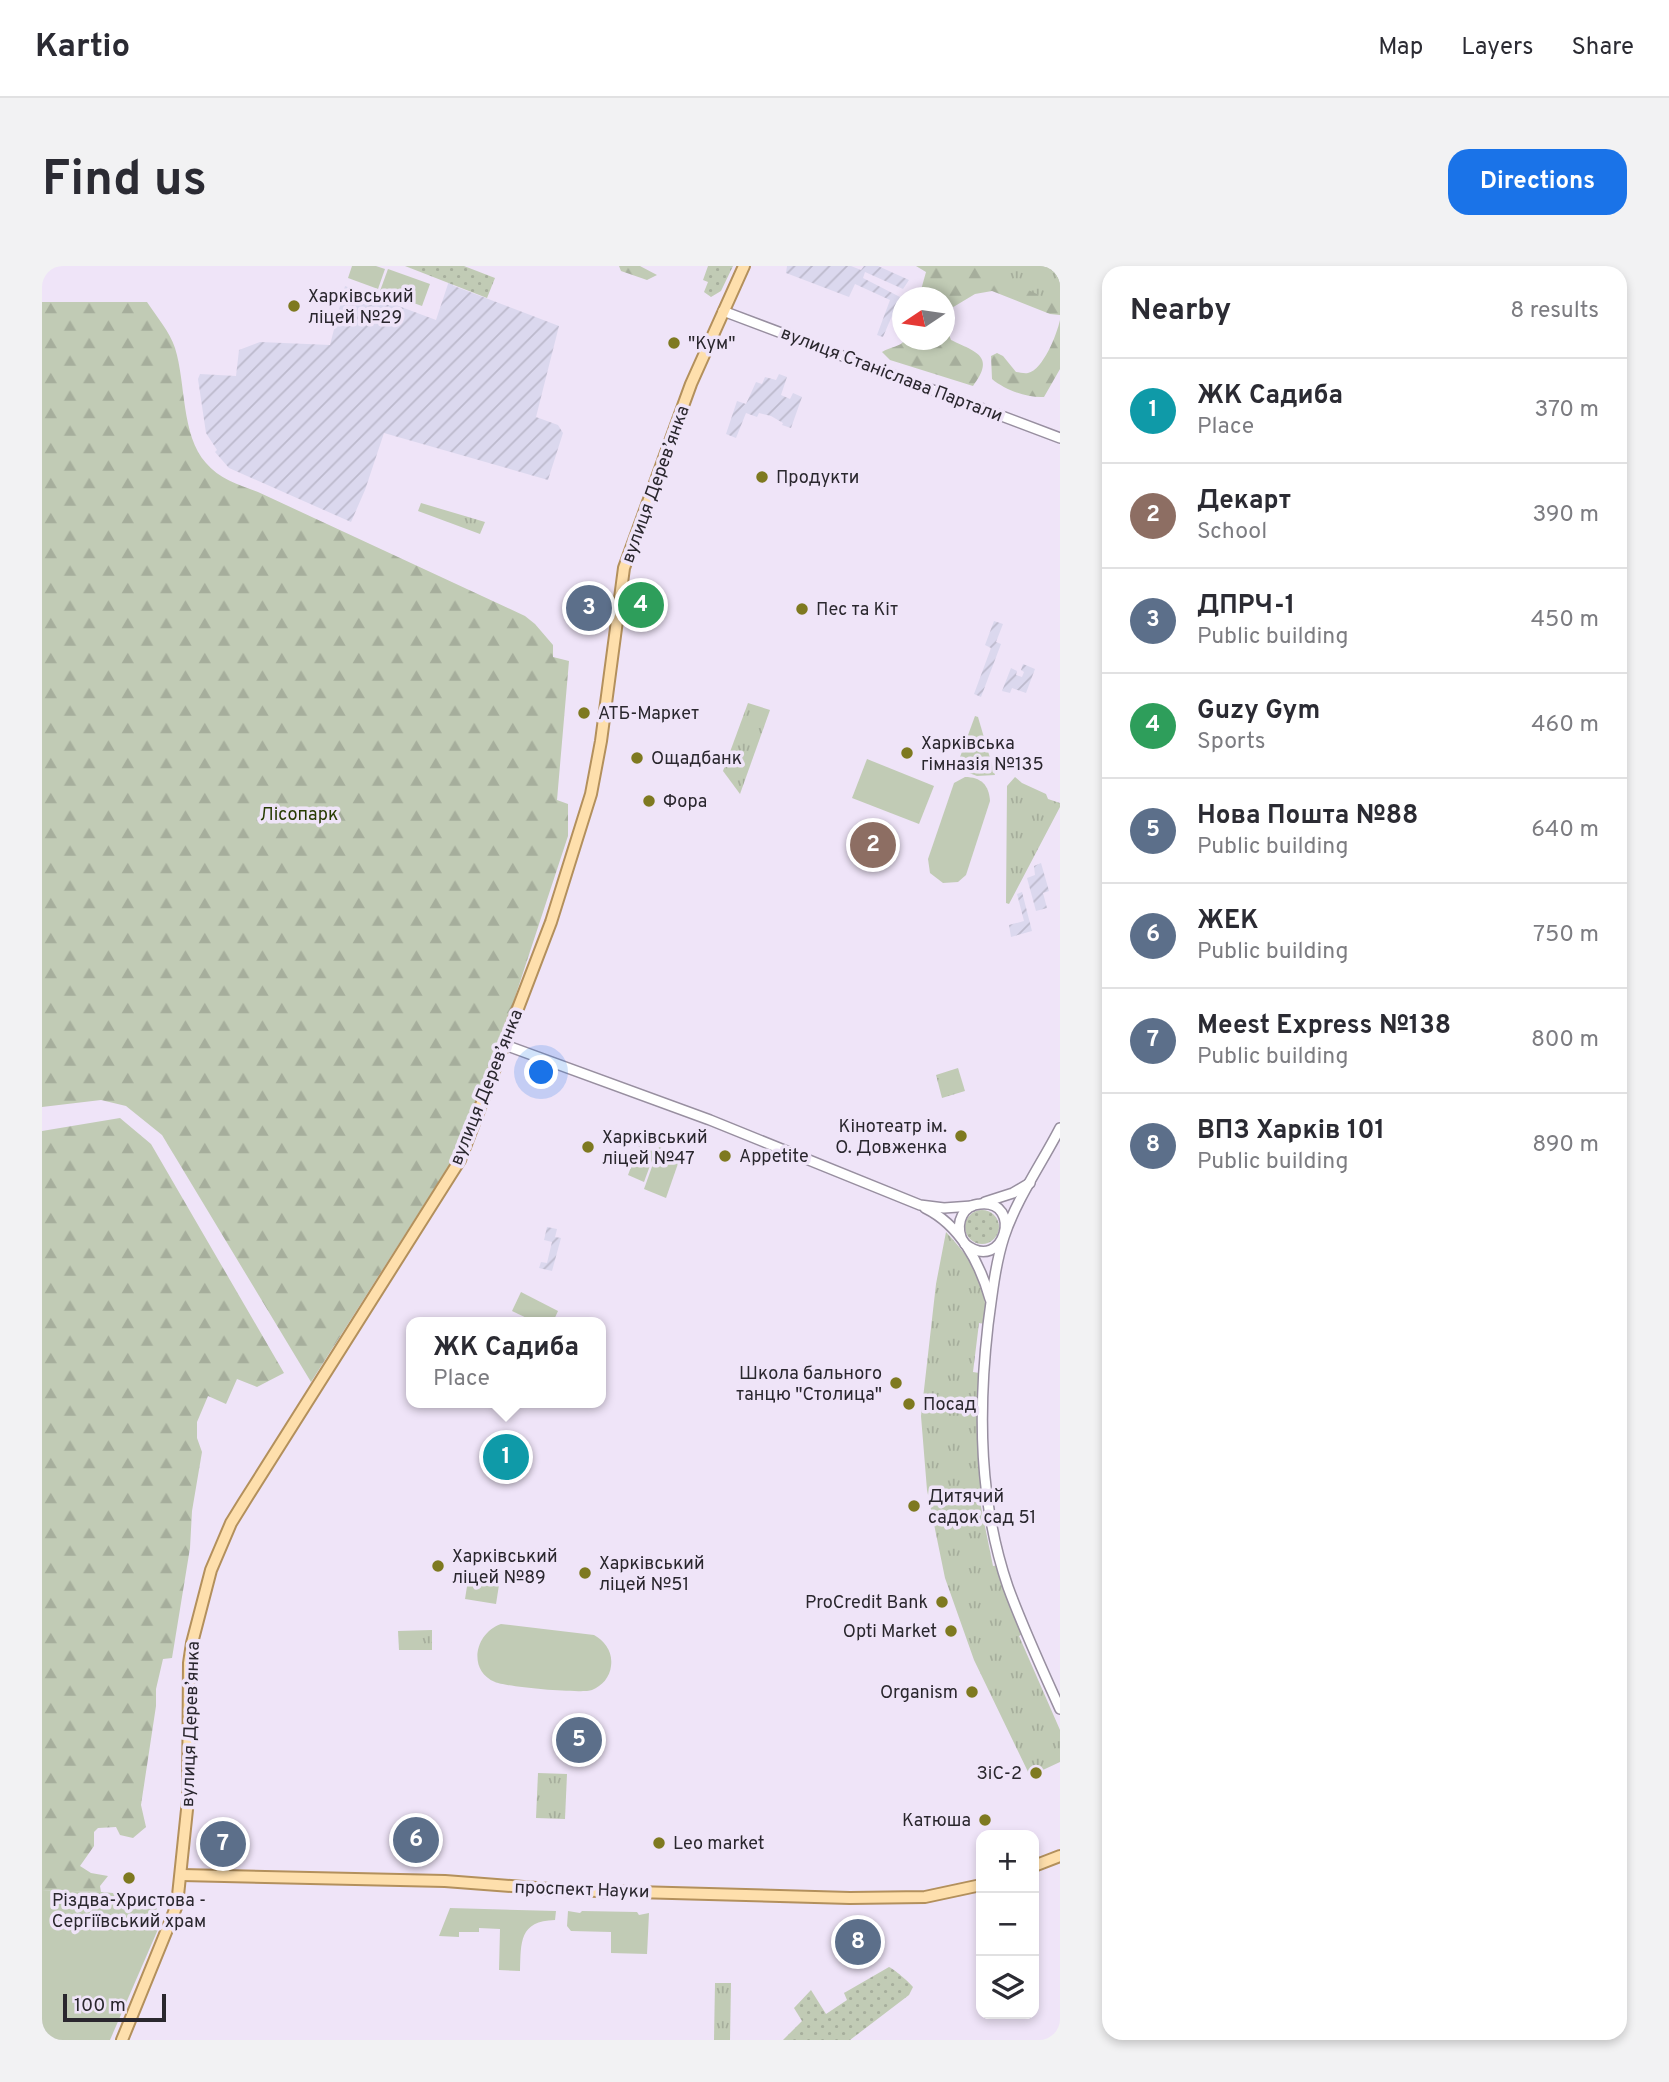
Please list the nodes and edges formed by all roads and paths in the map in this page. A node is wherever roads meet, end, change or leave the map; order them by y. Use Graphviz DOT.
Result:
graph roads {
  1 [pos="744,266"];
  2 [pos="723,311"];
  3 [pos="1060,438"];
  4 [pos="505,1045"];
  5 [pos="1060,1128"];
  6 [pos="1031,1182"];
  7 [pos="920,1205"];
  8 [pos="977,1205"];
  9 [pos="1004,1236"];
  10 [pos="963,1240"];
  11 [pos="991,1303"];
  12 [pos="1060,1709"];
  13 [pos="1060,1856"];
  14 [pos="1039,1864"];
  15 [pos="182,1875"];
  16 [pos="976,1886"];
  17 [pos="122,2040"];
  1 -- 2 [label="main road, вулиця Дерев’янка"];
  2 -- 3 [label="street, вулиця Станіслава Партали"];
  2 -- 4 [label="main road, вулиця Дерев’янка"];
  4 -- 7 [label="street"];
  4 -- 15 [label="main road, вулиця Дерев’янка"];
  5 -- 6 [label="street"];
  6 -- 8 [label="street"];
  6 -- 9 [label="street"];
  7 -- 8 [label="street"];
  7 -- 10 [label="street"];
  8 -- 9 [label="street"];
  8 -- 10 [label="street"];
  9 -- 10 [label="street"];
  9 -- 11 [label="street"];
  10 -- 11 [label="street"];
  11 -- 12 [label="street"];
  13 -- 14 [label="main road"];
  15 -- 16 [label="main road, проспект Науки"];
  15 -- 17 [label="main road, вулиця Дерев’янка"];
}
